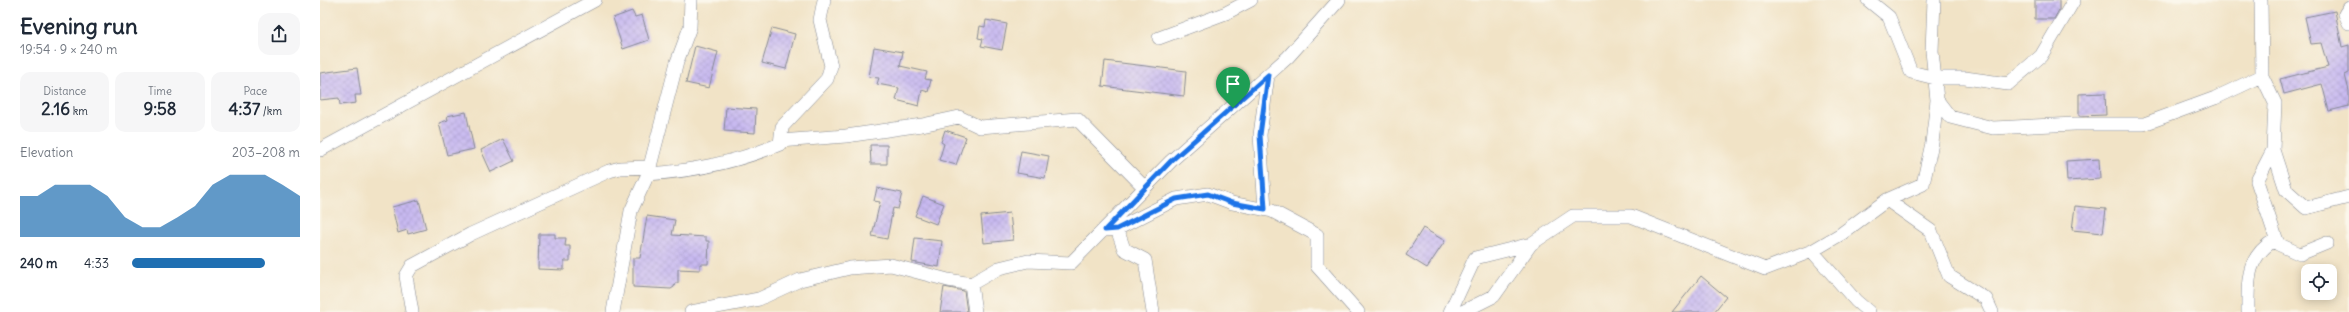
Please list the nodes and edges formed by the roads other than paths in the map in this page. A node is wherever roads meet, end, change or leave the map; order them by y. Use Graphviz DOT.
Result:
graph roads {
  1 [pos="595,0"];
  2 [pos="691,0"];
  3 [pos="824,0"];
  4 [pos="1252,0"];
  5 [pos="1339,0"];
  6 [pos="1868,0"];
  7 [pos="1934,0"];
  8 [pos="2074,0"];
  9 [pos="2261,0"];
  10 [pos="2349,8"];
  11 [pos="2349,23"];
  12 [pos="1159,38"];
  13 [pos="1268,75"];
  14 [pos="2262,76"];
  15 [pos="1935,78"];
  16 [pos="1937,100"];
  17 [pos="780,140"];
  18 [pos="320,150"];
  19 [pos="2273,150"];
  20 [pos="649,171"];
  21 [pos="1145,188"];
  22 [pos="2349,197"];
  23 [pos="1887,200"];
  24 [pos="1265,209"];
  25 [pos="1111,230"];
  26 [pos="2276,239"];
  27 [pos="2327,243"];
  28 [pos="1531,244"];
  29 [pos="1812,251"];
  30 [pos="971,284"];
  31 [pos="412,312"];
  32 [pos="613,312"];
  33 [pos="691,312"];
  34 [pos="975,312"];
  35 [pos="1153,312"];
  36 [pos="1358,312"];
  37 [pos="1450,312"];
  38 [pos="1462,312"];
  39 [pos="1868,312"];
  40 [pos="1992,312"];
  41 [pos="2248,312"];
  1 -- 18 [label="street"];
  2 -- 20 [label="street"];
  3 -- 17 [label="street"];
  4 -- 12 [label="street"];
  5 -- 13 [label="street"];
  6 -- 15 [label="street"];
  7 -- 15 [label="street"];
  8 -- 15 [label="street"];
  9 -- 14 [label="street"];
  10 -- 11 [label="street"];
  13 -- 21 [label="street"];
  13 -- 24 [label="street"];
  14 -- 16 [label="street"];
  14 -- 19 [label="street"];
  15 -- 16 [label="street"];
  16 -- 23 [label="street"];
  17 -- 20 [label="street"];
  17 -- 21 [label="street"];
  19 -- 22 [label="street"];
  19 -- 26 [label="street"];
  20 -- 31 [label="street"];
  20 -- 32 [label="street"];
  21 -- 25 [label="street"];
  23 -- 29 [label="street"];
  23 -- 40 [label="street"];
  24 -- 25 [label="street"];
  24 -- 36 [label="street"];
  25 -- 30 [label="street"];
  25 -- 35 [label="street"];
  26 -- 27 [label="street"];
  26 -- 41 [label="street"];
  28 -- 29 [label="street"];
  28 -- 37 [label="street"];
  28 -- 38 [label="street"];
  29 -- 39 [label="street"];
  30 -- 33 [label="street"];
  30 -- 34 [label="street"];
}
